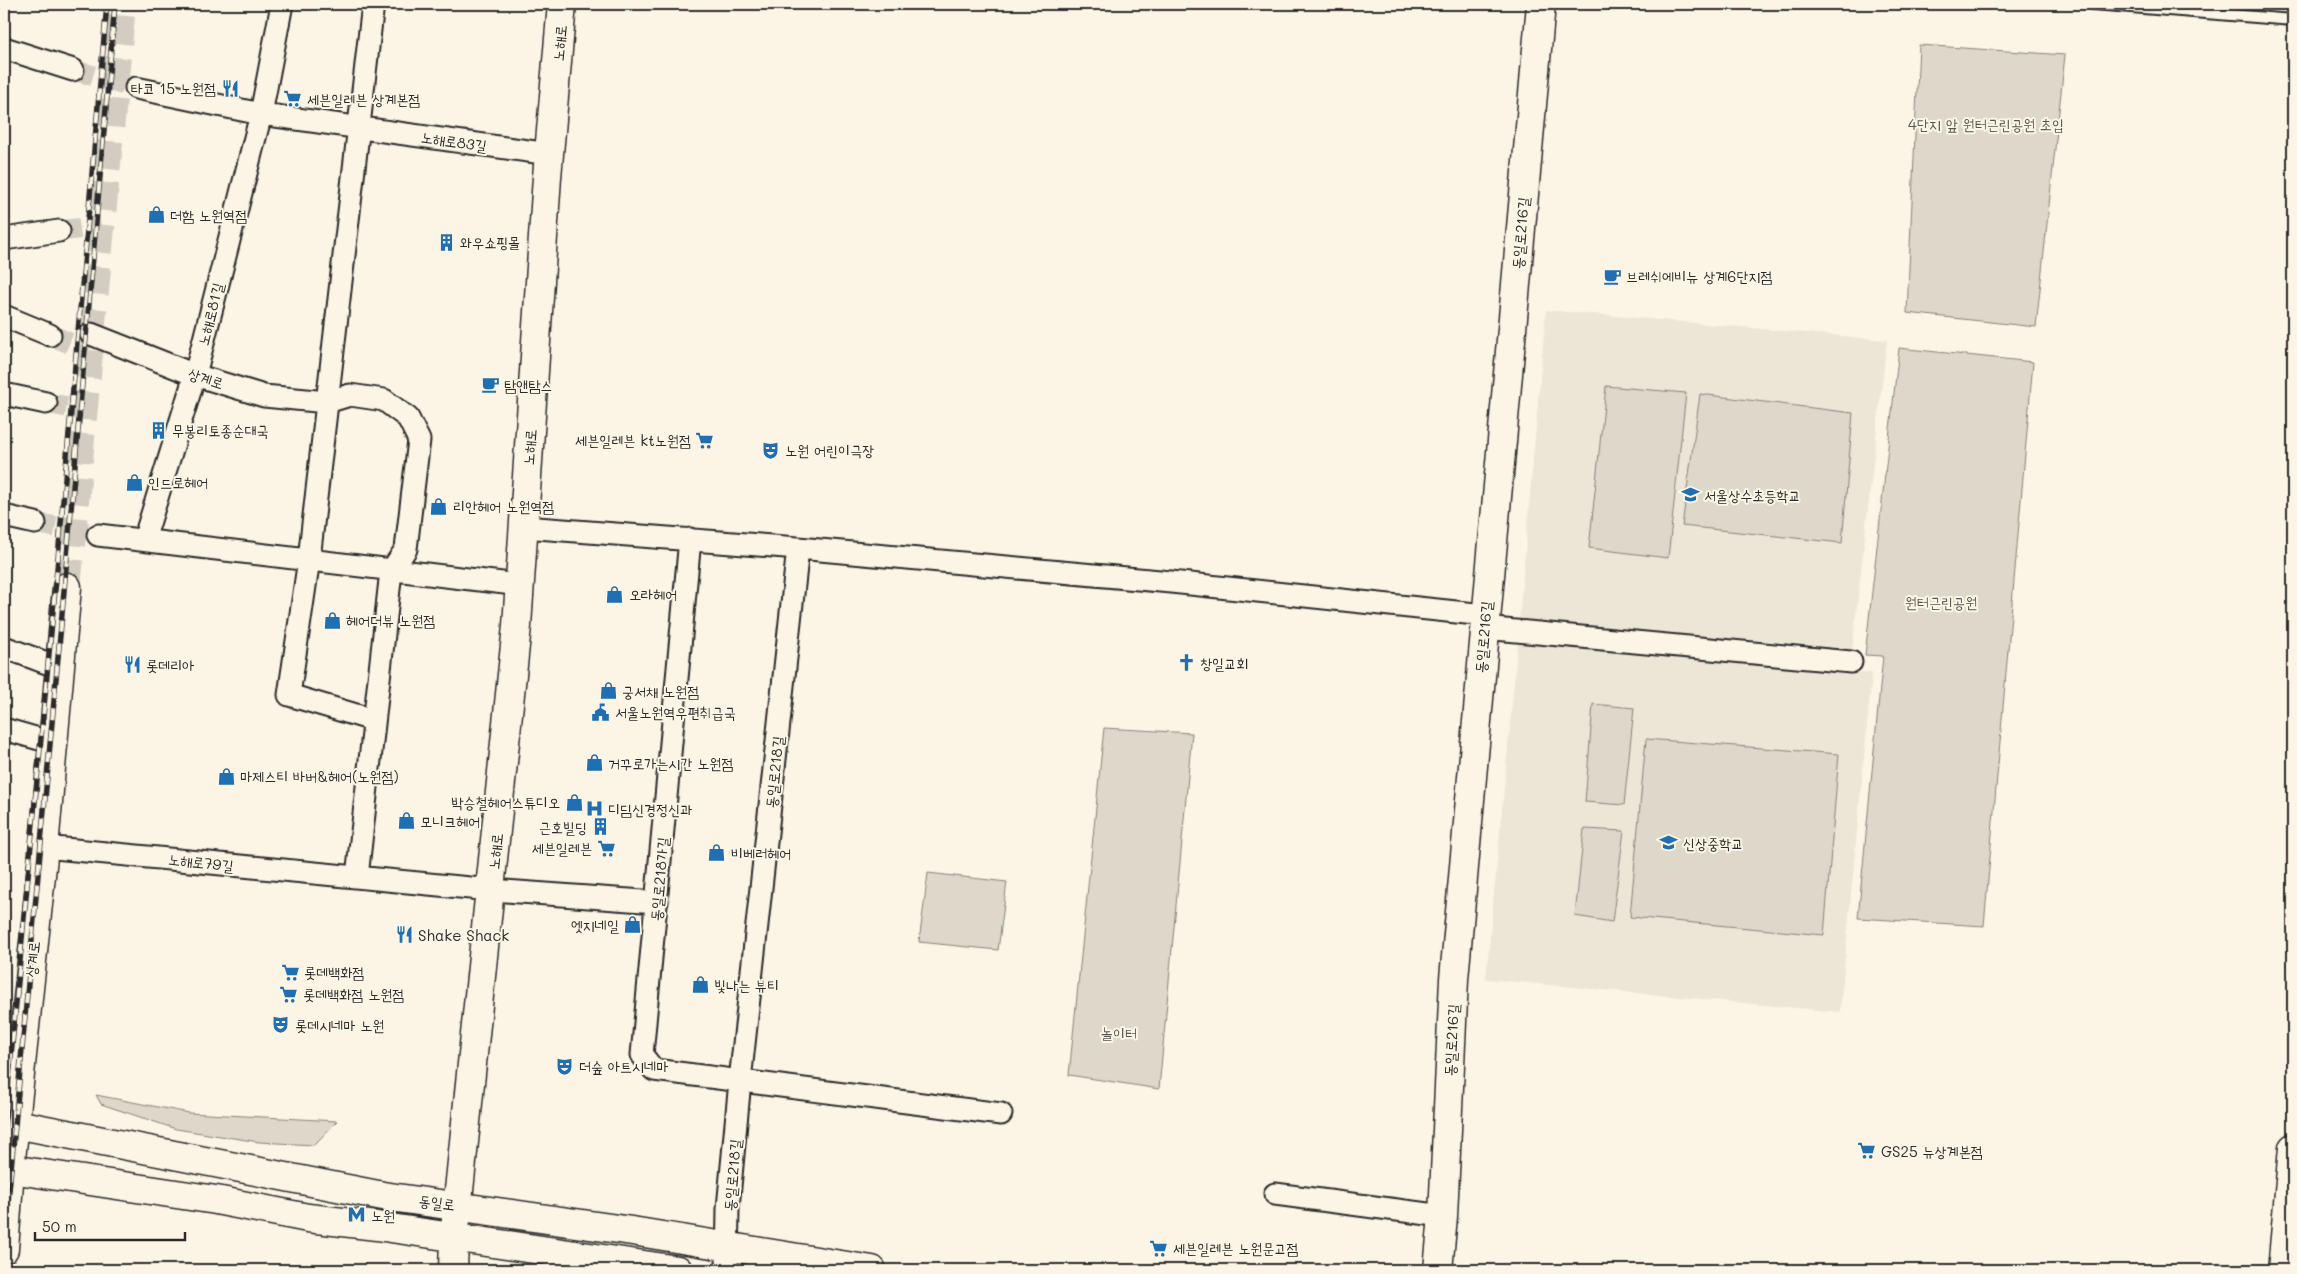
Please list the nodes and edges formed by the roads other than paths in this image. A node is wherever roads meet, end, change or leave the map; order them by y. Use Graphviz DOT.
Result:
graph roads {
  1 [pos="282,4"];
  2 [pos="373,4"];
  3 [pos="562,4"];
  4 [pos="1541,4"];
  5 [pos="2093,4"];
  6 [pos="2293,20"];
  7 [pos="4,48"];
  8 [pos="73,70"];
  9 [pos="136,88"];
  10 [pos="260,114"];
  11 [pos="358,127"];
  12 [pos="550,154"];
  13 [pos="59,231"];
  14 [pos="4,238"];
  15 [pos="4,316"];
  16 [pos="91,334"];
  17 [pos="50,335"];
  18 [pos="195,375"];
  19 [pos="4,394"];
  20 [pos="46,402"];
  21 [pos="326,402"];
  22 [pos="4,516"];
  23 [pos="35,524"];
  24 [pos="524,527"];
  25 [pos="98,535"];
  26 [pos="690,539"];
  27 [pos="144,540"];
  28 [pos="798,548"];
  29 [pos="309,559"];
  30 [pos="391,571"];
  31 [pos="520,585"];
  32 [pos="67,587"];
  33 [pos="1485,622"];
  34 [pos="4,647"];
  35 [pos="1851,662"];
  36 [pos="60,668"];
  37 [pos="373,720"];
  38 [pos="4,728"];
  39 [pos="53,742"];
  40 [pos="44,847"];
  41 [pos="357,877"];
  42 [pos="491,890"];
  43 [pos="656,902"];
  44 [pos="740,1081"];
  45 [pos="1001,1114"];
  46 [pos="10,1124"];
  47 [pos="2293,1148"];
  48 [pos="7,1168"];
  49 [pos="1275,1194"];
  50 [pos="458,1205"];
  51 [pos="1443,1216"];
  52 [pos="454,1239"];
  53 [pos="4,1249"];
  54 [pos="727,1259"];
  55 [pos="453,1270"];
  56 [pos="678,1270"];
  57 [pos="872,1270"];
  58 [pos="1438,1270"];
  59 [pos="2282,1270"];
  1 -- 10 [label="street"];
  2 -- 11 [label="street"];
  3 -- 12 [label="main road, 노해로"];
  4 -- 33 [label="main road, 동일로216길"];
  5 -- 6 [label="lane"];
  7 -- 8 [label="street"];
  9 -- 10 [label="street, 노해로83길"];
  10 -- 11 [label="street, 노해로83길"];
  10 -- 18 [label="street, 노해로81길"];
  11 -- 12 [label="street, 노해로83길"];
  11 -- 21 [label="street"];
  12 -- 24 [label="main road, 노해로"];
  13 -- 14 [label="street"];
  15 -- 17 [label="street"];
  16 -- 18 [label="street, 상계로"];
  18 -- 21 [label="street, 상계로"];
  18 -- 27 [label="street, 노해로81길"];
  19 -- 20 [label="street"];
  21 -- 29 [label="street"];
  21 -- 30 [label="street"];
  22 -- 23 [label="street"];
  24 -- 26 [label="street"];
  24 -- 31 [label="main road, 노해로"];
  25 -- 27 [label="street"];
  26 -- 28 [label="street"];
  26 -- 43 [label="street, 동일로218가길"];
  27 -- 29 [label="street"];
  28 -- 33 [label="street"];
  28 -- 44 [label="street, 동일로218길"];
  29 -- 30 [label="street"];
  29 -- 37 [label="street"];
  30 -- 31 [label="street"];
  30 -- 37 [label="street"];
  31 -- 42 [label="main road, 노해로"];
  32 -- 36 [label="main road, 상계로"];
  33 -- 35 [label="street"];
  33 -- 51 [label="main road, 동일로216길"];
  34 -- 36 [label="street"];
  36 -- 39 [label="main road, 상계로"];
  37 -- 41 [label="street"];
  38 -- 39 [label="street"];
  39 -- 40 [label="main road, 상계로"];
  40 -- 41 [label="street, 노해로79길"];
  40 -- 46 [label="main road, 상계로"];
  41 -- 42 [label="street, 노해로79길"];
  42 -- 43 [label="street, 노해로"];
  42 -- 50 [label="main road, 노해로"];
  43 -- 44 [label="street, 동일로218가길"];
  44 -- 45 [label="street, 동일로218가길"];
  44 -- 54 [label="street, 동일로218길"];
  46 -- 48 [label="main road, 상계로"];
  46 -- 50 [label="main road, 동일로"];
  47 -- 59 [label="main road"];
  48 -- 52 [label="main road"];
  48 -- 53 [label="main road, 상계로"];
  49 -- 51 [label="street"];
  50 -- 52 [label="main road, 노해로"];
  50 -- 54 [label="main road, 동일로"];
  51 -- 58 [label="main road, 동일로216길"];
  52 -- 55 [label="main road, 노해로"];
  52 -- 56 [label="main road"];
  54 -- 57 [label="main road, 동일로"];
}
